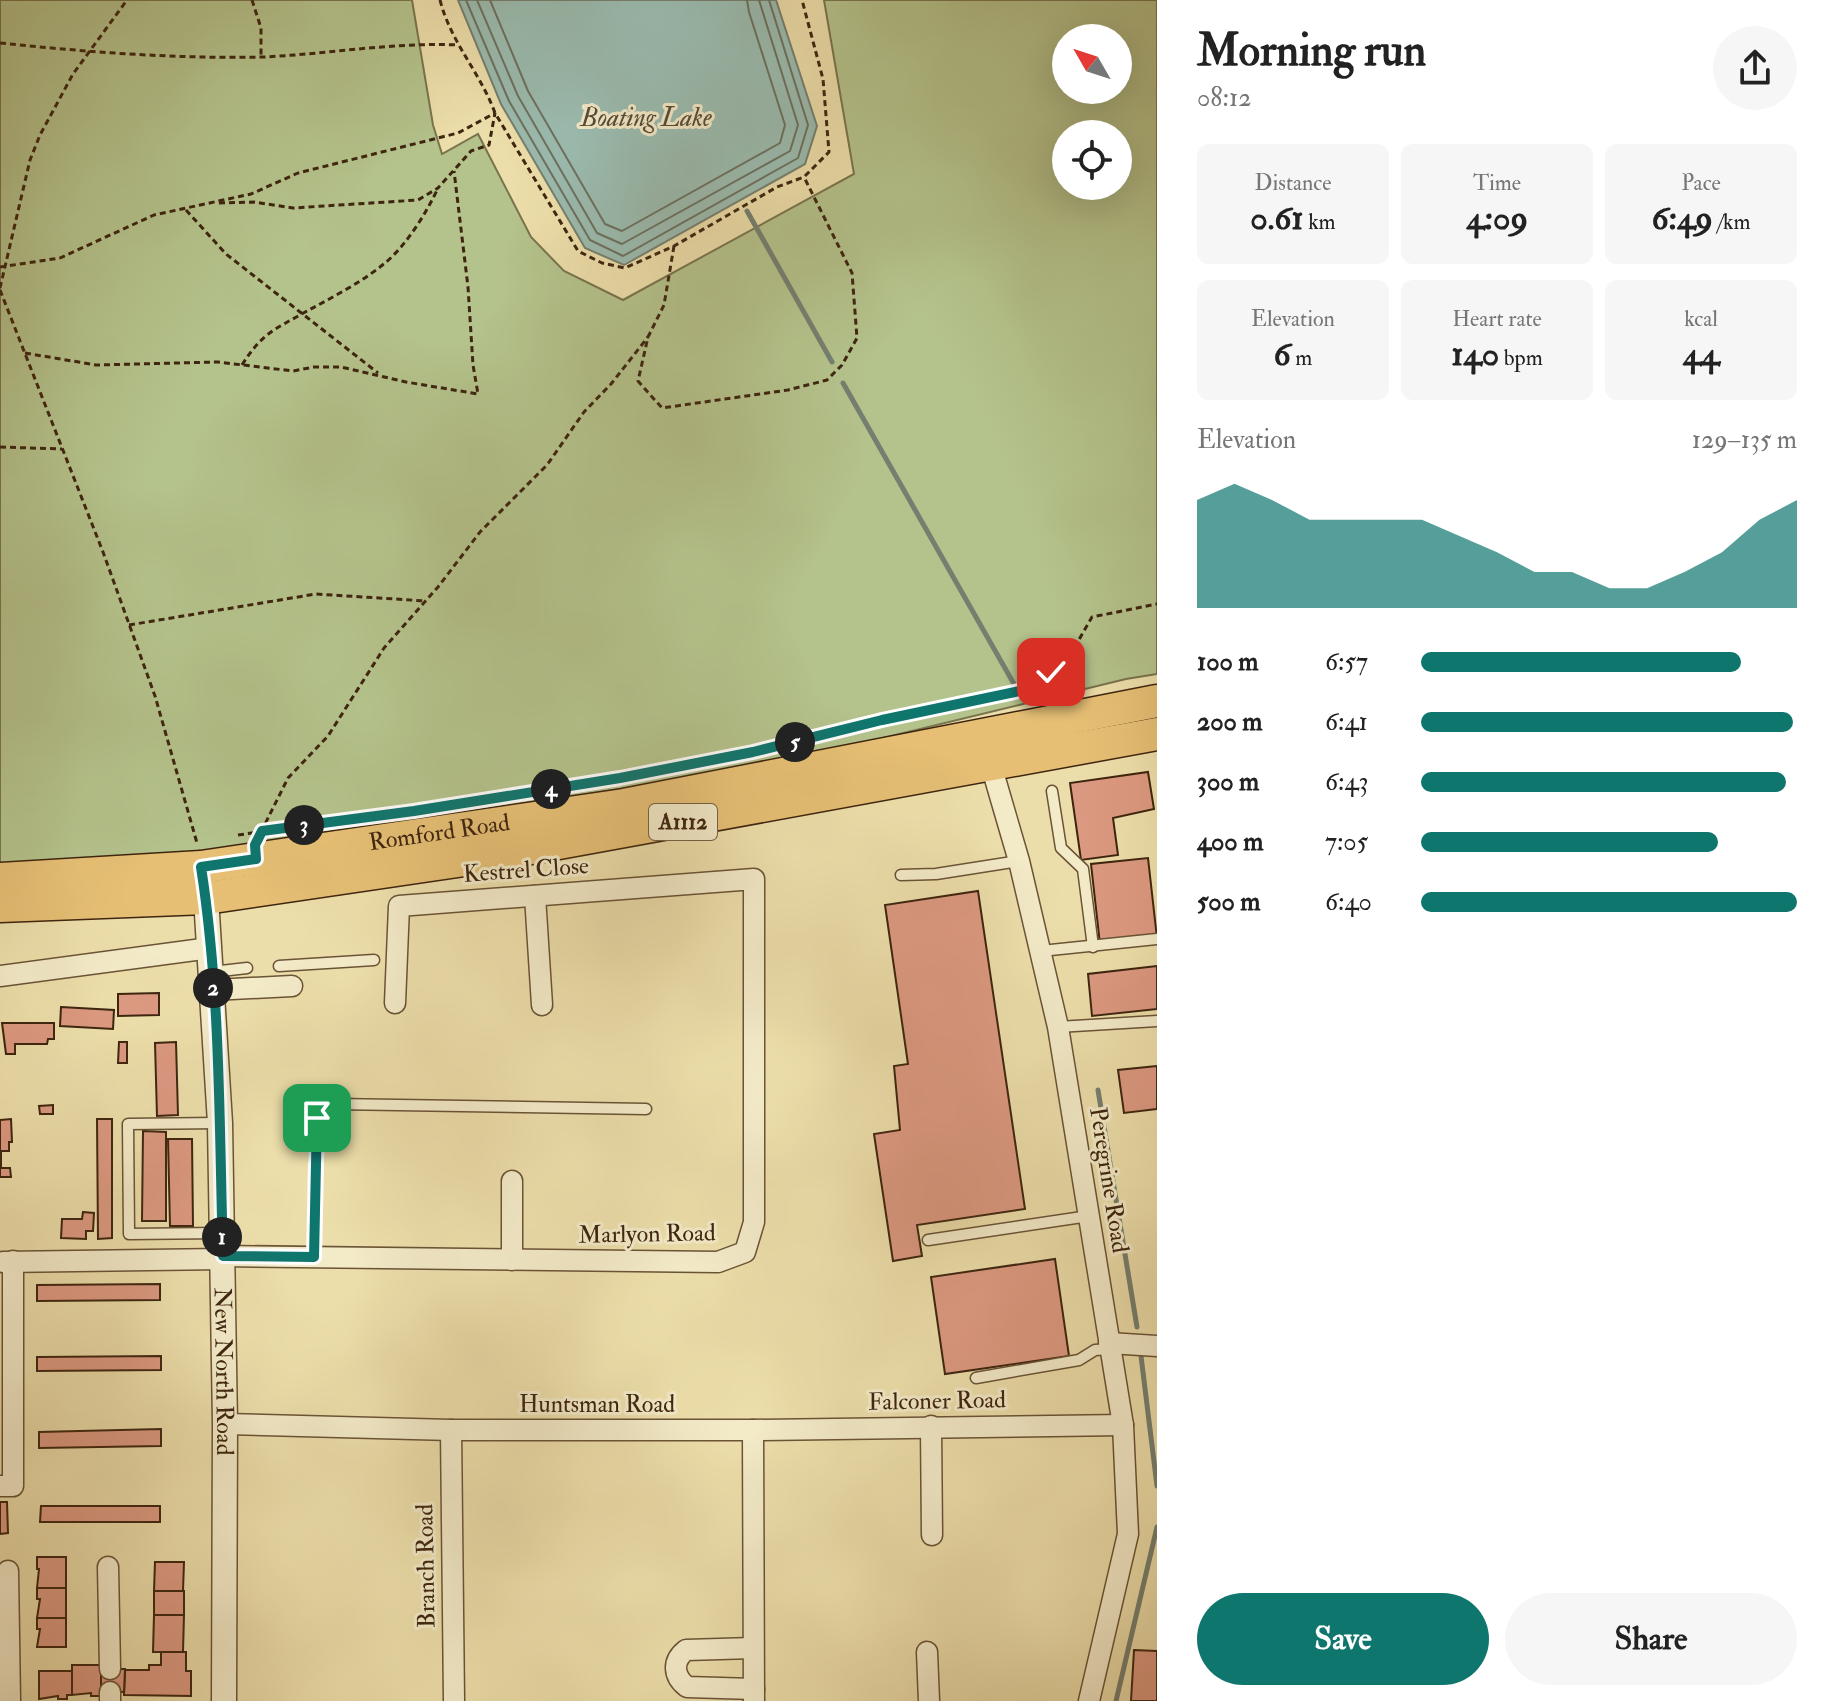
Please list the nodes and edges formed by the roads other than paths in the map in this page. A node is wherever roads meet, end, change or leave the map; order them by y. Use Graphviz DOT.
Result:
graph roads {
  1 [pos="1157,701"];
  2 [pos="1157,734"];
  3 [pos="991,765"];
  4 [pos="1052,791"];
  5 [pos="199,855"];
  6 [pos="1019,861"];
  7 [pos="901,875"];
  8 [pos="0,879"];
  9 [pos="754,879"];
  10 [pos="535,896"];
  11 [pos="206,898"];
  12 [pos="0,906"];
  13 [pos="1157,939"];
  14 [pos="1093,947"];
  15 [pos="1041,951"];
  16 [pos="374,960"];
  17 [pos="279,966"];
  18 [pos="247,968"];
  19 [pos="212,970"];
  20 [pos="0,976"];
  21 [pos="292,986"];
  22 [pos="395,1003"];
  23 [pos="542,1005"];
  24 [pos="1157,1021"];
  25 [pos="1058,1027"];
  26 [pos="646,1109"];
  27 [pos="220,1123"];
  28 [pos="512,1181"];
  29 [pos="1089,1216"];
  30 [pos="928,1240"];
  31 [pos="222,1249"];
  32 [pos="314,1257"];
  33 [pos="512,1260"];
  34 [pos="6,1262"];
  35 [pos="1110,1346"];
  36 [pos="1157,1346"];
  37 [pos="976,1378"];
  38 [pos="225,1424"];
  39 [pos="1123,1425"];
  40 [pos="931,1426"];
  41 [pos="451,1430"];
  42 [pos="753,1430"];
  43 [pos="0,1486"];
  44 [pos="932,1535"];
  45 [pos="108,1567"];
  46 [pos="8,1571"];
  47 [pos="753,1648"];
  48 [pos="927,1652"];
  49 [pos="110,1669"];
  50 [pos="754,1695"];
  51 [pos="10,1701"];
  52 [pos="224,1701"];
  53 [pos="454,1701"];
  54 [pos="929,1701"];
  55 [pos="1089,1701"];
  1 -- 5 [label="main road, Romford Road / A1112"];
  2 -- 3 [label="main road, Romford Road / A1112"];
  3 -- 6 [label="street, Peregrine Road"];
  3 -- 11 [label="main road, Romford Road / A1112"];
  4 -- 14 [label="lane"];
  5 -- 8 [label="main road, Romford Road / A1112"];
  5 -- 11 [label="main road"];
  6 -- 7 [label="lane"];
  6 -- 15 [label="street, Peregrine Road"];
  9 -- 10 [label="street, Kestrel Close"];
  9 -- 33 [label="street, Marlyon Road"];
  10 -- 22 [label="street, Kestrel Close"];
  10 -- 23 [label="street"];
  11 -- 12 [label="main road, Romford Road / A1112"];
  11 -- 19 [label="street, New North Road"];
  13 -- 14 [label="lane"];
  14 -- 15 [label="lane"];
  15 -- 25 [label="street, Peregrine Road"];
  16 -- 17 [label="lane"];
  18 -- 19 [label="lane"];
  19 -- 20 [label="street"];
  19 -- 21 [label="street"];
  19 -- 27 [label="street, New North Road"];
  24 -- 25 [label="lane"];
  25 -- 29 [label="street, Peregrine Road"];
  26 -- 32 [label="lane"];
  27 -- 31 [label="street, New North Road"];
  27 -- 31 [label="lane"];
  28 -- 33 [label="street"];
  29 -- 30 [label="lane"];
  29 -- 35 [label="street, Peregrine Road"];
  31 -- 32 [label="street, Marlyon Road"];
  31 -- 34 [label="street, Marlyon Road"];
  31 -- 38 [label="street, New North Road"];
  32 -- 33 [label="street, Marlyon Road"];
  34 -- 43 [label="street"];
  35 -- 36 [label="street"];
  35 -- 37 [label="lane"];
  35 -- 39 [label="street, Peregrine Road"];
  38 -- 41 [label="street, Huntsman Road"];
  38 -- 52 [label="street, New North Road"];
  39 -- 40 [label="street, Falconer Road"];
  39 -- 55 [label="street, Peregrine Road"];
  40 -- 42 [label="street, Falconer Road"];
  40 -- 44 [label="street"];
  41 -- 42 [label="street, Huntsman Road"];
  41 -- 53 [label="street, Branch Road"];
  42 -- 47 [label="street"];
  45 -- 49 [label="street"];
  46 -- 51 [label="street"];
  47 -- 50 [label="street"];
  47 -- 50 [label="street"];
  48 -- 54 [label="street"];
}
